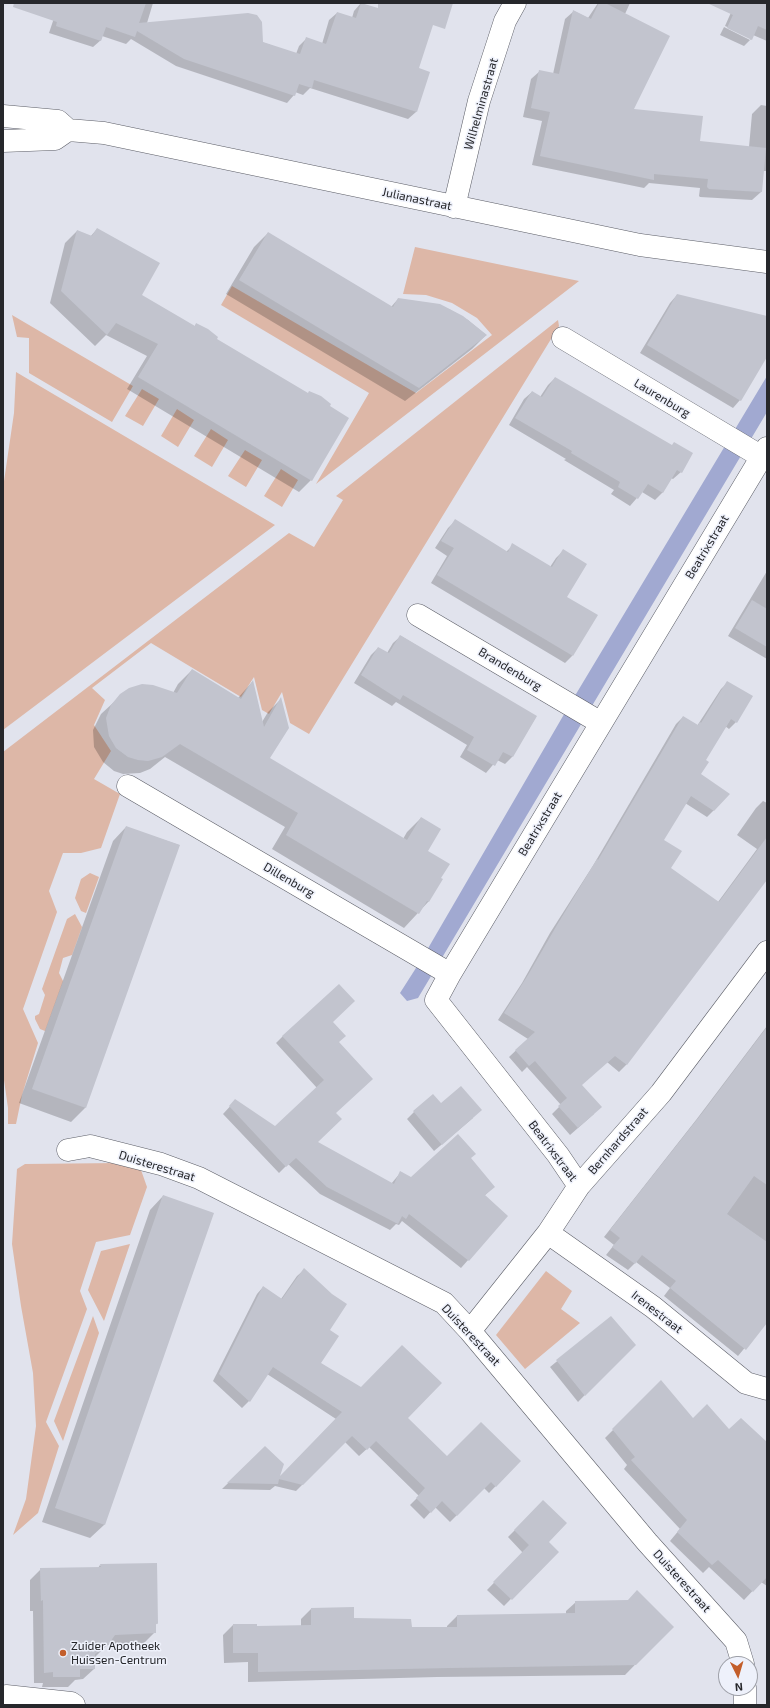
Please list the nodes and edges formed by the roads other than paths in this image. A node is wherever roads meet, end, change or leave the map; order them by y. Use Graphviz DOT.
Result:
graph roads {
  1 [pos="514,3"];
  2 [pos="3,116"];
  3 [pos="68,130"];
  4 [pos="3,141"];
  5 [pos="454,207"];
  6 [pos="767,262"];
  7 [pos="563,338"];
  8 [pos="751,448"];
  9 [pos="418,615"];
  10 [pos="586,714"];
  11 [pos="128,786"];
  12 [pos="767,952"];
  13 [pos="437,965"];
  14 [pos="68,1150"];
  15 [pos="579,1186"];
  16 [pos="548,1233"];
  17 [pos="470,1331"];
  18 [pos="767,1389"];
  19 [pos="741,1656"];
  20 [pos="5,1697"];
  21 [pos="74,1705"];
  1 -- 5 [label="street, Wilhelminastraat"];
  2 -- 3 [label="street, Julianastraat"];
  3 -- 4 [label="street"];
  3 -- 5 [label="street, Julianastraat"];
  5 -- 6 [label="street, Julianastraat"];
  7 -- 8 [label="street, Laurenburg"];
  8 -- 10 [label="street, Beatrixstraat"];
  9 -- 10 [label="street, Brandenburg"];
  10 -- 13 [label="street, Beatrixstraat"];
  11 -- 13 [label="street, Dillenburg"];
  12 -- 15 [label="street, Bernhardstraat"];
  13 -- 15 [label="street, Beatrixstraat"];
  14 -- 17 [label="street, Duisterestraat"];
  15 -- 16 [label="street, Bernhardstraat"];
  16 -- 17 [label="street, Bernhardstraat"];
  16 -- 18 [label="street, Irenestraat"];
  17 -- 19 [label="street, Duisterestraat"];
  20 -- 21 [label="street"];
}
